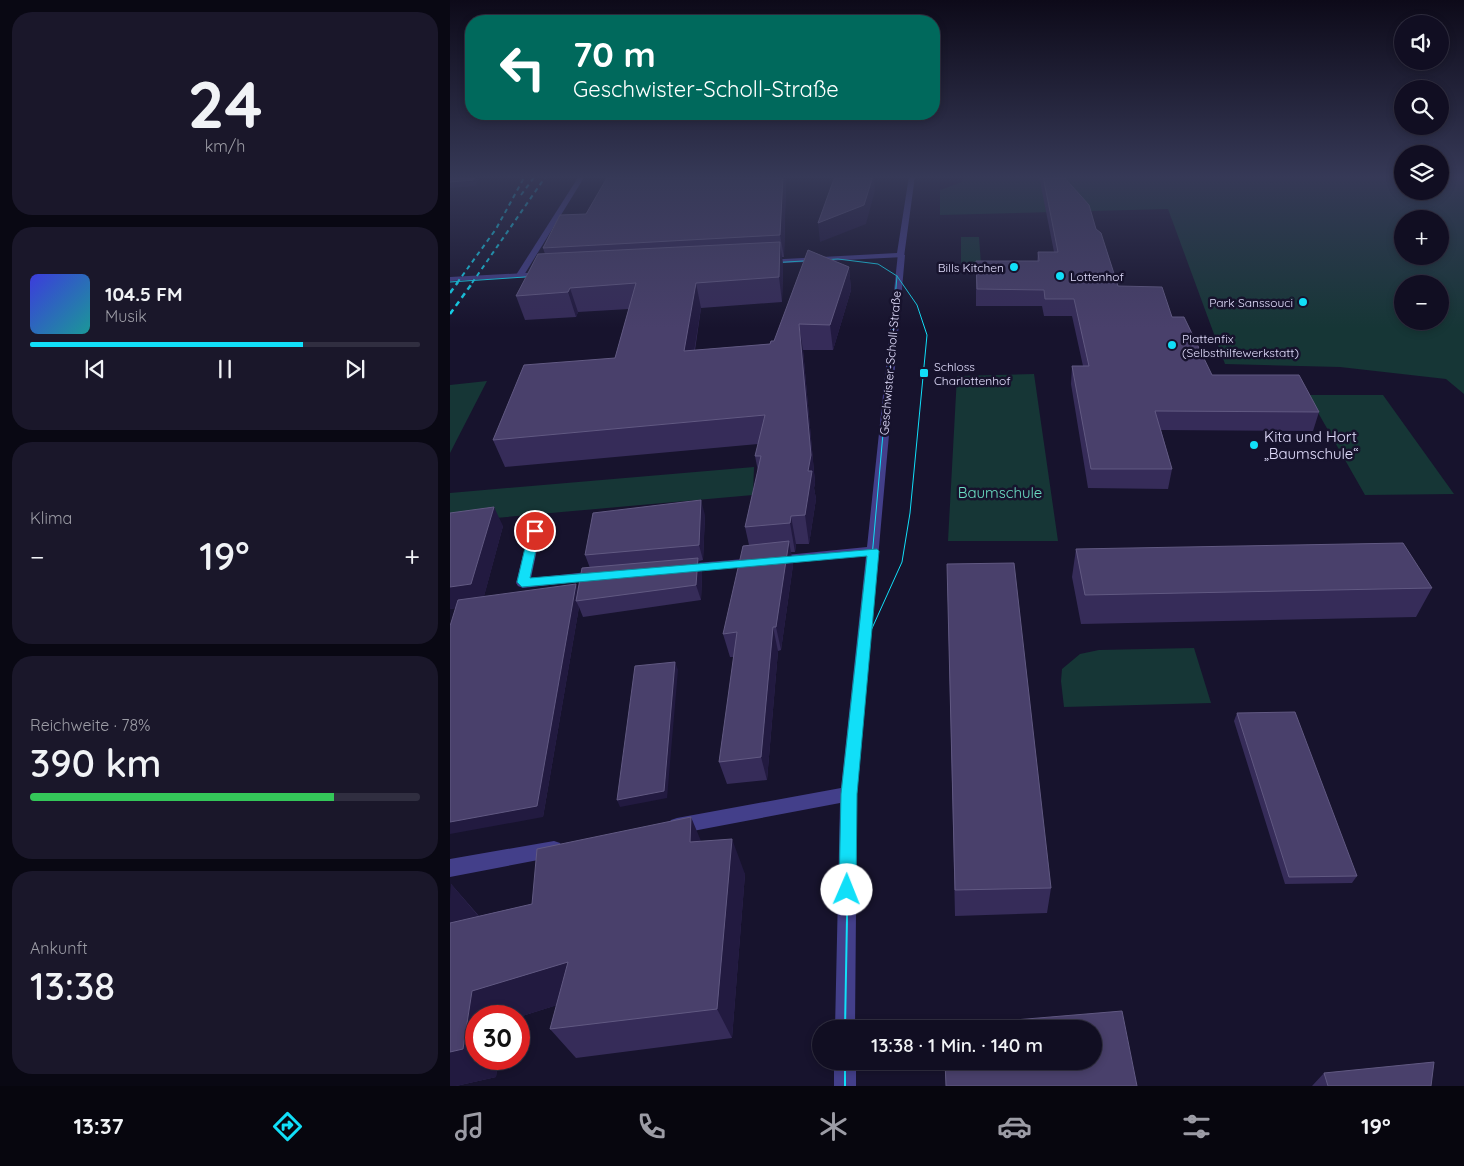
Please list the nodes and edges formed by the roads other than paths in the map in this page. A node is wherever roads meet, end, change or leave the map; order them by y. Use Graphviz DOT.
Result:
graph roads {
  1 [pos="550,227"];
  2 [pos="905,227"];
  3 [pos="901,255"];
  4 [pos="754,263"];
  5 [pos="549,274"];
  6 [pos="520,275"];
  7 [pos="450,280"];
  8 [pos="535,531"];
  9 [pos="873,551"];
  10 [pos="669,570"];
  11 [pos="610,575"];
  12 [pos="849,794"];
  13 [pos="664,829"];
  14 [pos="567,847"];
  15 [pos="450,868"];
  16 [pos="845,1020"];
  17 [pos="845,1070"];
  18 [pos="845,1086"];
  1 -- 6 [label="street"];
  2 -- 3 [label="street, Geschwister-Scholl-Straße"];
  3 -- 4 [label="street"];
  3 -- 9 [label="street, Geschwister-Scholl-Straße"];
  5 -- 6 [label="street"];
  6 -- 7 [label="street"];
  8 -- 11 [label="street"];
  9 -- 10 [label="street"];
  9 -- 12 [label="street, Geschwister-Scholl-Straße"];
  12 -- 13 [label="street"];
  12 -- 16 [label="street, Geschwister-Scholl-Straße"];
  14 -- 15 [label="street"];
  17 -- 18 [label="street"];
}
